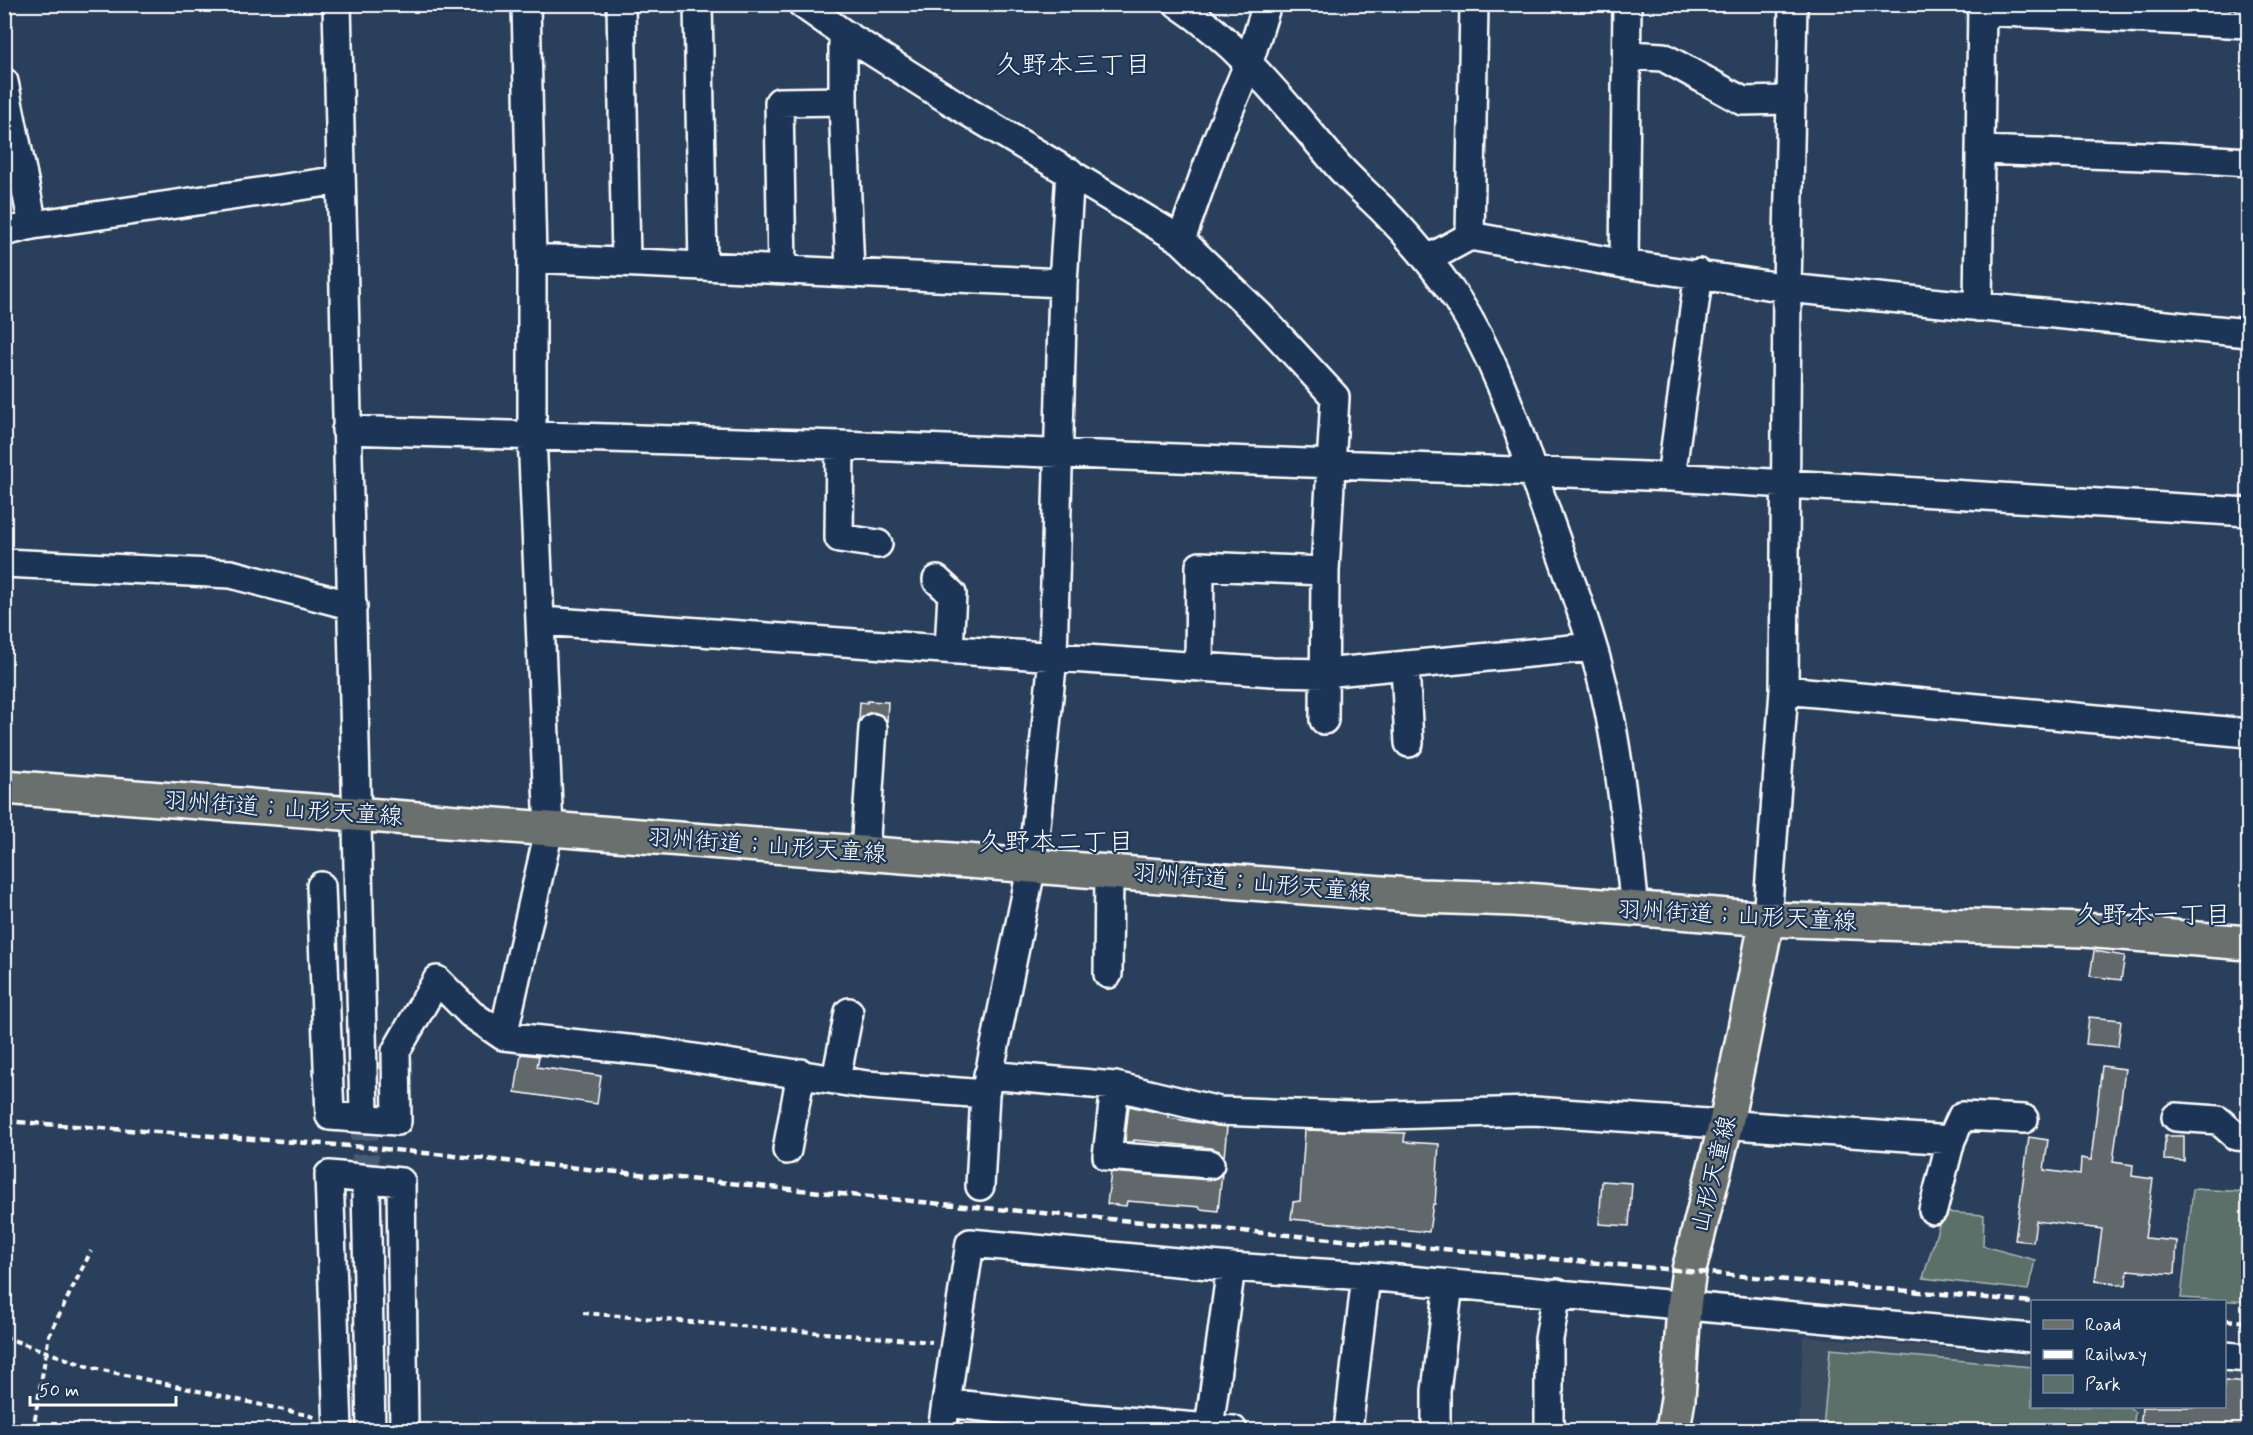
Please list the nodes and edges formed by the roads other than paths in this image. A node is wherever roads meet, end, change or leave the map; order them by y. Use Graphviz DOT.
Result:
graph roads {
  1 [pos="337,4"];
  2 [pos="526,4"];
  3 [pos="621,4"];
  4 [pos="698,4"];
  5 [pos="802,4"];
  6 [pos="1178,4"];
  7 [pos="1267,4"];
  8 [pos="1474,4"];
  9 [pos="1627,4"];
  10 [pos="1793,4"];
  11 [pos="1982,8"];
  12 [pos="2248,24"];
  13 [pos="843,33"];
  14 [pos="1627,55"];
  15 [pos="1249,62"];
  16 [pos="4,82"];
  17 [pos="1792,100"];
  18 [pos="843,102"];
  19 [pos="1981,150"];
  20 [pos="2248,162"];
  21 [pos="1070,172"];
  22 [pos="342,180"];
  23 [pos="33,225"];
  24 [pos="4,232"];
  25 [pos="1470,236"];
  26 [pos="1181,240"];
  27 [pos="532,258"];
  28 [pos="1428,259"];
  29 [pos="626,262"];
  30 [pos="1624,264"];
  31 [pos="703,266"];
  32 [pos="782,269"];
  33 [pos="850,272"];
  34 [pos="1699,273"];
  35 [pos="1063,283"];
  36 [pos="1787,288"];
  37 [pos="1978,307"];
  38 [pos="2248,333"];
  39 [pos="346,430"];
  40 [pos="532,435"];
  41 [pos="840,445"];
  42 [pos="1059,455"];
  43 [pos="1333,464"];
  44 [pos="1532,472"];
  45 [pos="1671,477"];
  46 [pos="1787,484"];
  47 [pos="2248,512"];
  48 [pos="878,544"];
  49 [pos="4,563"];
  50 [pos="1326,571"];
  51 [pos="937,580"];
  52 [pos="353,606"];
  53 [pos="541,621"];
  54 [pos="1592,647"];
  55 [pos="949,649"];
  56 [pos="1053,657"];
  57 [pos="1405,665"];
  58 [pos="1199,667"];
  59 [pos="1324,673"];
  60 [pos="1784,690"];
  61 [pos="1324,720"];
  62 [pos="873,728"];
  63 [pos="2248,733"];
  64 [pos="1409,742"];
  65 [pos="4,787"];
  66 [pos="356,815"];
  67 [pos="549,830"];
  68 [pos="865,852"];
  69 [pos="1032,865"];
  70 [pos="1109,871"];
  71 [pos="321,886"];
  72 [pos="1635,910"];
  73 [pos="1767,919"];
  74 [pos="2248,944"];
  75 [pos="1108,974"];
  76 [pos="849,1012"];
  77 [pos="503,1036"];
  78 [pos="801,1073"];
  79 [pos="836,1079"];
  80 [pos="987,1085"];
  81 [pos="1115,1086"];
  82 [pos="364,1113"];
  83 [pos="2176,1117"];
  84 [pos="2024,1119"];
  85 [pos="1726,1123"];
  86 [pos="2248,1137"];
  87 [pos="1951,1140"];
  88 [pos="787,1150"];
  89 [pos="1210,1164"];
  90 [pos="366,1186"];
  91 [pos="980,1186"];
  92 [pos="1933,1210"];
  93 [pos="1231,1267"];
  94 [pos="1366,1276"];
  95 [pos="1449,1284"];
  96 [pos="1557,1293"];
  97 [pos="1684,1306"];
  98 [pos="2031,1338"];
  99 [pos="2226,1356"];
  100 [pos="2248,1358"];
  101 [pos="946,1403"];
  102 [pos="1065,1423"];
  103 [pos="331,1427"];
  104 [pos="1205,1429"];
  105 [pos="371,1431"];
  106 [pos="404,1431"];
  107 [pos="942,1431"];
  108 [pos="1348,1431"];
  109 [pos="1436,1431"];
  110 [pos="1549,1431"];
  111 [pos="1673,1431"];
  1 -- 22 [label="street"];
  2 -- 27 [label="street"];
  3 -- 29 [label="street"];
  4 -- 31 [label="street"];
  5 -- 13 [label="street"];
  6 -- 15 [label="street"];
  7 -- 15 [label="street"];
  8 -- 25 [label="street"];
  9 -- 14 [label="street"];
  10 -- 17 [label="street"];
  11 -- 12 [label="street"];
  11 -- 19 [label="street"];
  13 -- 18 [label="street"];
  13 -- 21 [label="street"];
  14 -- 17 [label="street"];
  14 -- 30 [label="street"];
  15 -- 26 [label="street"];
  15 -- 28 [label="street"];
  16 -- 23 [label="street"];
  17 -- 36 [label="street"];
  18 -- 32 [label="street"];
  18 -- 33 [label="street"];
  19 -- 20 [label="street"];
  19 -- 37 [label="street"];
  21 -- 26 [label="street"];
  21 -- 35 [label="street"];
  22 -- 23 [label="street"];
  22 -- 39 [label="street"];
  23 -- 24 [label="street"];
  25 -- 28 [label="street"];
  25 -- 30 [label="street"];
  26 -- 43 [label="street"];
  27 -- 29 [label="street"];
  27 -- 40 [label="street"];
  28 -- 44 [label="street"];
  29 -- 31 [label="street"];
  30 -- 34 [label="street"];
  31 -- 32 [label="street"];
  32 -- 33 [label="street"];
  33 -- 35 [label="street"];
  34 -- 36 [label="street"];
  34 -- 45 [label="street"];
  35 -- 42 [label="street"];
  36 -- 37 [label="street"];
  36 -- 46 [label="street"];
  37 -- 38 [label="street"];
  39 -- 40 [label="street"];
  39 -- 52 [label="street"];
  40 -- 41 [label="street"];
  40 -- 53 [label="street"];
  41 -- 42 [label="street"];
  41 -- 48 [label="street"];
  42 -- 43 [label="street"];
  42 -- 56 [label="street"];
  43 -- 44 [label="street"];
  43 -- 50 [label="street"];
  44 -- 45 [label="street"];
  44 -- 54 [label="street"];
  45 -- 46 [label="street"];
  46 -- 47 [label="street"];
  46 -- 60 [label="street"];
  49 -- 52 [label="street"];
  50 -- 58 [label="street"];
  50 -- 59 [label="street"];
  51 -- 55 [label="street"];
  52 -- 66 [label="street"];
  53 -- 55 [label="street"];
  53 -- 67 [label="street"];
  54 -- 57 [label="street"];
  54 -- 72 [label="street"];
  55 -- 56 [label="street"];
  56 -- 58 [label="street"];
  56 -- 69 [label="street"];
  57 -- 59 [label="street"];
  57 -- 64 [label="street"];
  58 -- 59 [label="street"];
  59 -- 61 [label="street"];
  60 -- 63 [label="street"];
  60 -- 73 [label="street"];
  62 -- 68 [label="street"];
  65 -- 66 [label="main road, 羽州街道；山形天童線"];
  66 -- 67 [label="main road, 羽州街道；山形天童線"];
  66 -- 82 [label="street"];
  67 -- 68 [label="main road, 羽州街道；山形天童線"];
  67 -- 77 [label="street"];
  68 -- 69 [label="main road, 羽州街道；山形天童線"];
  69 -- 70 [label="main road, 羽州街道；山形天童線"];
  69 -- 80 [label="street"];
  70 -- 72 [label="main road, 羽州街道；山形天童線"];
  70 -- 75 [label="street"];
  71 -- 77 [label="street"];
  72 -- 73 [label="main road, 羽州街道；山形天童線"];
  73 -- 74 [label="main road, 羽州街道；山形天童線"];
  73 -- 85 [label="main road, 山形天童線"];
  76 -- 79 [label="street"];
  77 -- 78 [label="street"];
  78 -- 79 [label="street"];
  78 -- 88 [label="street"];
  79 -- 80 [label="street"];
  80 -- 81 [label="street"];
  80 -- 91 [label="street"];
  81 -- 85 [label="street"];
  81 -- 89 [label="street"];
  83 -- 86 [label="street"];
  84 -- 87 [label="street"];
  85 -- 87 [label="street"];
  85 -- 97 [label="main road, 山形天童線"];
  87 -- 92 [label="street"];
  90 -- 105 [label="street"];
  93 -- 94 [label="street"];
  93 -- 101 [label="street"];
  93 -- 104 [label="street"];
  94 -- 95 [label="street"];
  94 -- 108 [label="street"];
  95 -- 96 [label="street"];
  95 -- 109 [label="street"];
  96 -- 97 [label="street"];
  96 -- 110 [label="street"];
  97 -- 98 [label="street"];
  97 -- 111 [label="main road, 山形天童線"];
  99 -- 100 [label="street"];
  101 -- 102 [label="street"];
  101 -- 107 [label="street"];
  102 -- 104 [label="street"];
  103 -- 106 [label="street"];
}
